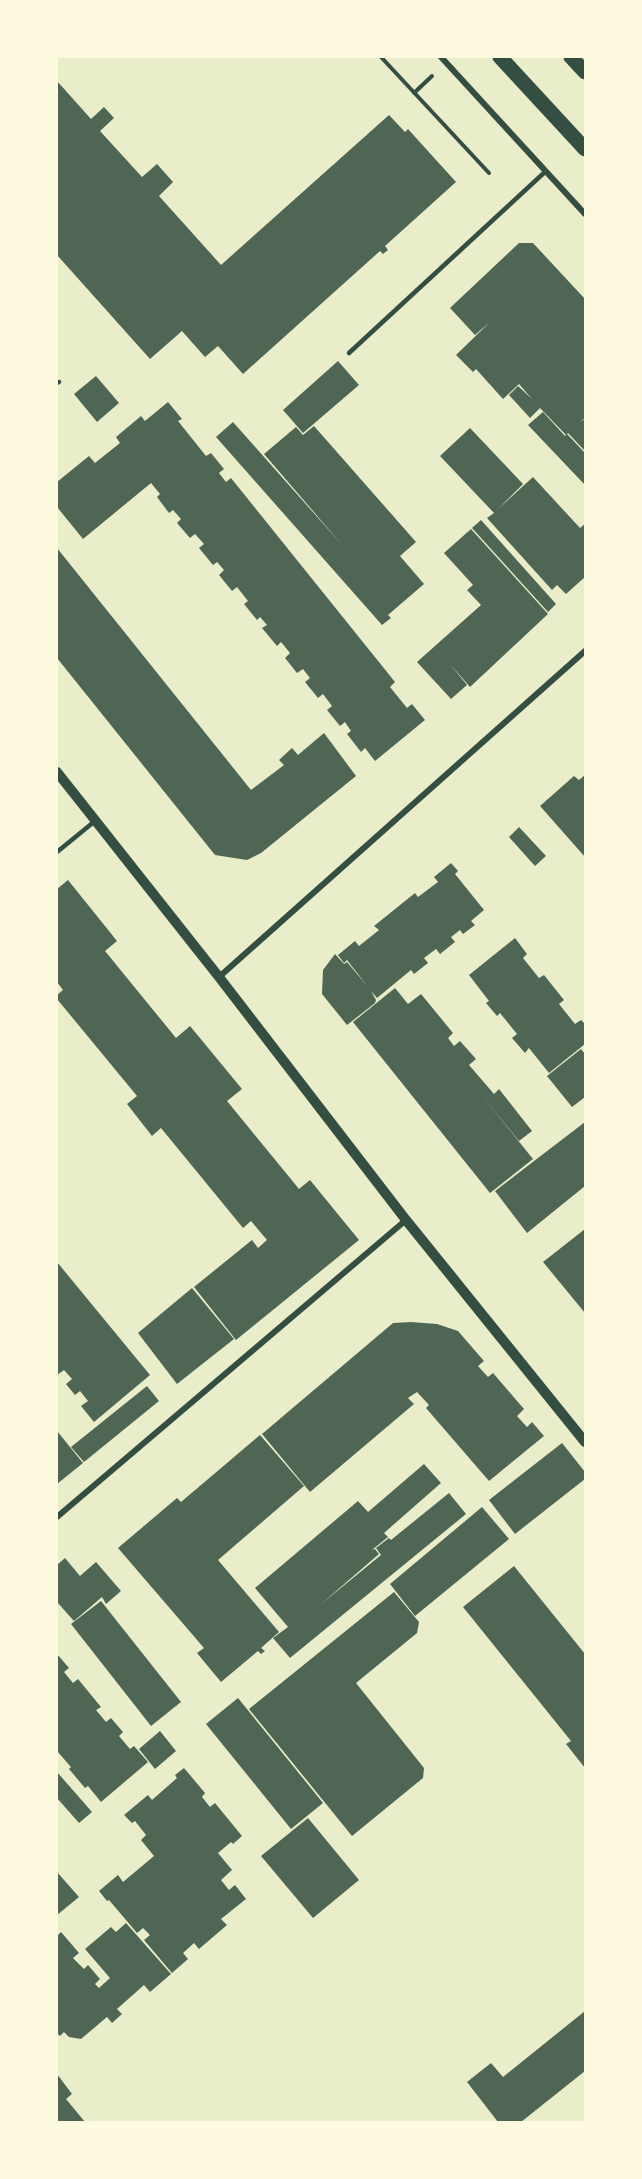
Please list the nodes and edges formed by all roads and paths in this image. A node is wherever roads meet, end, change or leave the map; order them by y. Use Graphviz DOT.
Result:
graph roads {
  1 [pos="381,57"];
  2 [pos="441,57"];
  3 [pos="500,57"];
  4 [pos="571,57"];
  5 [pos="585,72"];
  6 [pos="585,149"];
  7 [pos="546,171"];
  8 [pos="489,173"];
  9 [pos="585,214"];
  10 [pos="349,353"];
  11 [pos="585,651"];
  12 [pos="57,772"];
  13 [pos="95,820"];
  14 [pos="57,852"];
  15 [pos="219,977"];
  16 [pos="406,1220"];
  17 [pos="585,1442"];
  18 [pos="57,1516"];
  1 -- 8 [label="path"];
  2 -- 7 [label="street"];
  3 -- 6 [label="main road"];
  4 -- 5 [label="main road"];
  7 -- 9 [label="street"];
  7 -- 10 [label="lane"];
  11 -- 15 [label="street"];
  12 -- 13 [label="street"];
  13 -- 14 [label="lane"];
  13 -- 15 [label="street"];
  15 -- 16 [label="street"];
  16 -- 17 [label="street"];
  16 -- 18 [label="street"];
}
